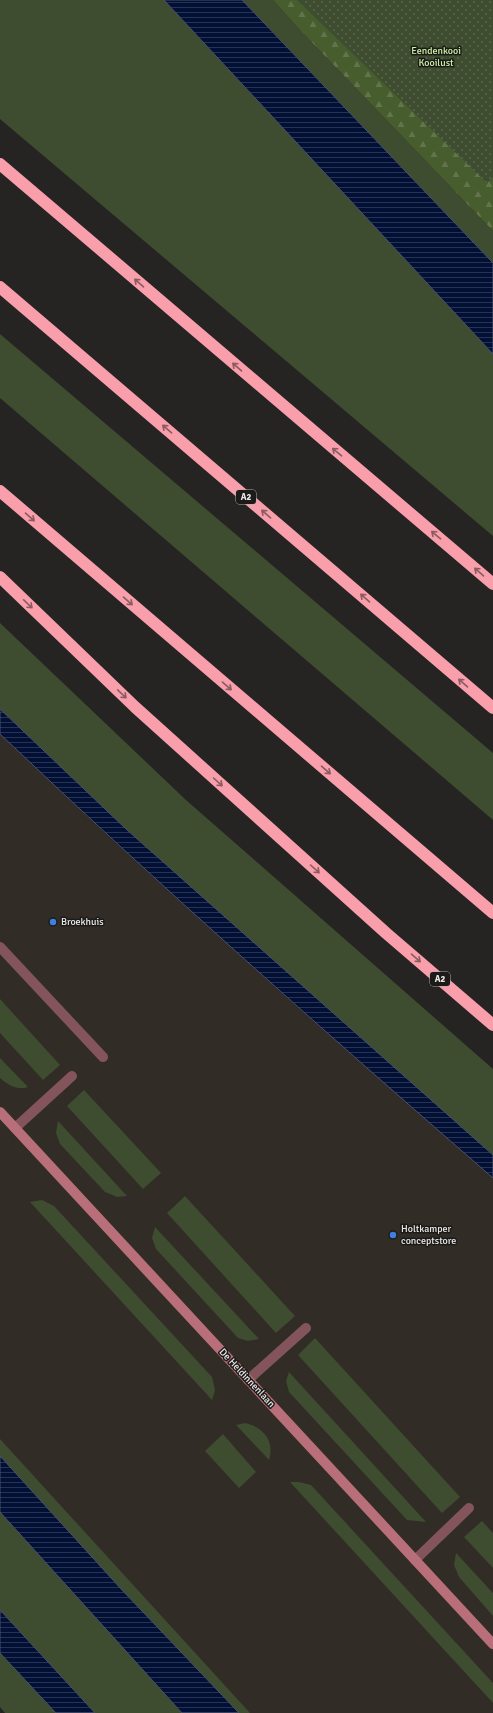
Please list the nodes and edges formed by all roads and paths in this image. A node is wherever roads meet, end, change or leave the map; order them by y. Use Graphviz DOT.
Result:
graph roads {
  1 [pos="0,164"];
  2 [pos="0,286"];
  3 [pos="0,492"];
  4 [pos="0,577"];
  5 [pos="493,584"];
  6 [pos="493,708"];
  7 [pos="493,913"];
  8 [pos="0,947"];
  9 [pos="493,1025"];
  10 [pos="103,1057"];
  11 [pos="72,1076"];
  12 [pos="0,1112"];
  13 [pos="15,1128"];
  14 [pos="306,1328"];
  15 [pos="248,1380"];
  16 [pos="469,1508"];
  17 [pos="415,1560"];
  18 [pos="493,1644"];
  5 -- 1 [label="highway, one-way"];
  6 -- 2 [label="highway, A2, one-way"];
  3 -- 7 [label="highway, one-way"];
  4 -- 9 [label="highway, A2, one-way"];
  8 -- 10 [label="lane"];
  11 -- 13 [label="lane"];
  12 -- 13 [label="street, De Heldinnenlaan"];
  13 -- 15 [label="street, De Heldinnenlaan"];
  14 -- 15 [label="lane"];
  15 -- 17 [label="street, De Heldinnenlaan"];
  16 -- 17 [label="lane"];
  17 -- 18 [label="street, De Heldinnenlaan"];
}
